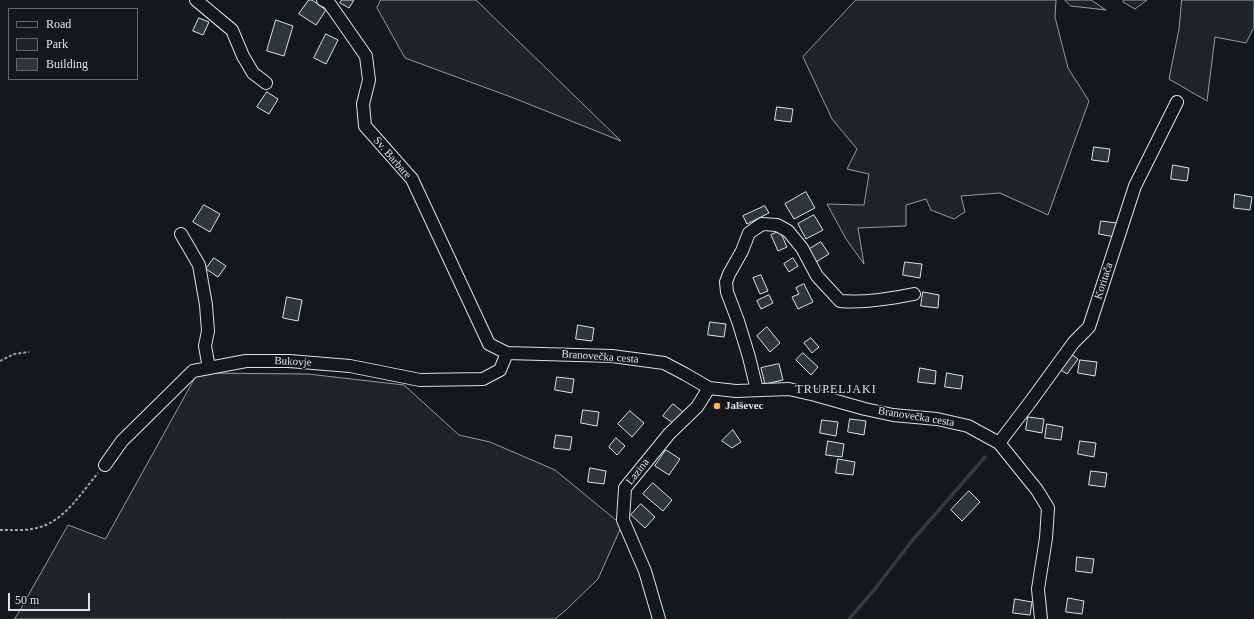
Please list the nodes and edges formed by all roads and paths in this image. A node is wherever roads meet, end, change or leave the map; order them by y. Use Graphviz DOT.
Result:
graph roads {
  1 [pos="196,0"];
  2 [pos="323,0"];
  3 [pos="266,83"];
  4 [pos="1177,102"];
  5 [pos="182,234"];
  6 [pos="914,294"];
  7 [pos="29,352"];
  8 [pos="507,353"];
  9 [pos="0,361"];
  10 [pos="209,368"];
  11 [pos="709,388"];
  12 [pos="757,390"];
  13 [pos="999,443"];
  14 [pos="105,464"];
  15 [pos="0,530"];
  16 [pos="659,619"];
  17 [pos="1041,619"];
  1 -- 3 [label="street"];
  2 -- 8 [label="street, Sv. Barbare"];
  4 -- 13 [label="street, Koritača"];
  5 -- 10 [label="street"];
  6 -- 12 [label="street"];
  7 -- 9 [label="path"];
  8 -- 10 [label="street, Bukovje"];
  8 -- 11 [label="street, Branovečka cesta"];
  10 -- 14 [label="street, Bukovje"];
  11 -- 12 [label="street, Branovečka cesta"];
  11 -- 16 [label="street, Lazina"];
  12 -- 13 [label="street, Branovečka cesta"];
  13 -- 17 [label="street, Branovečka cesta"];
  14 -- 15 [label="path"];
}
